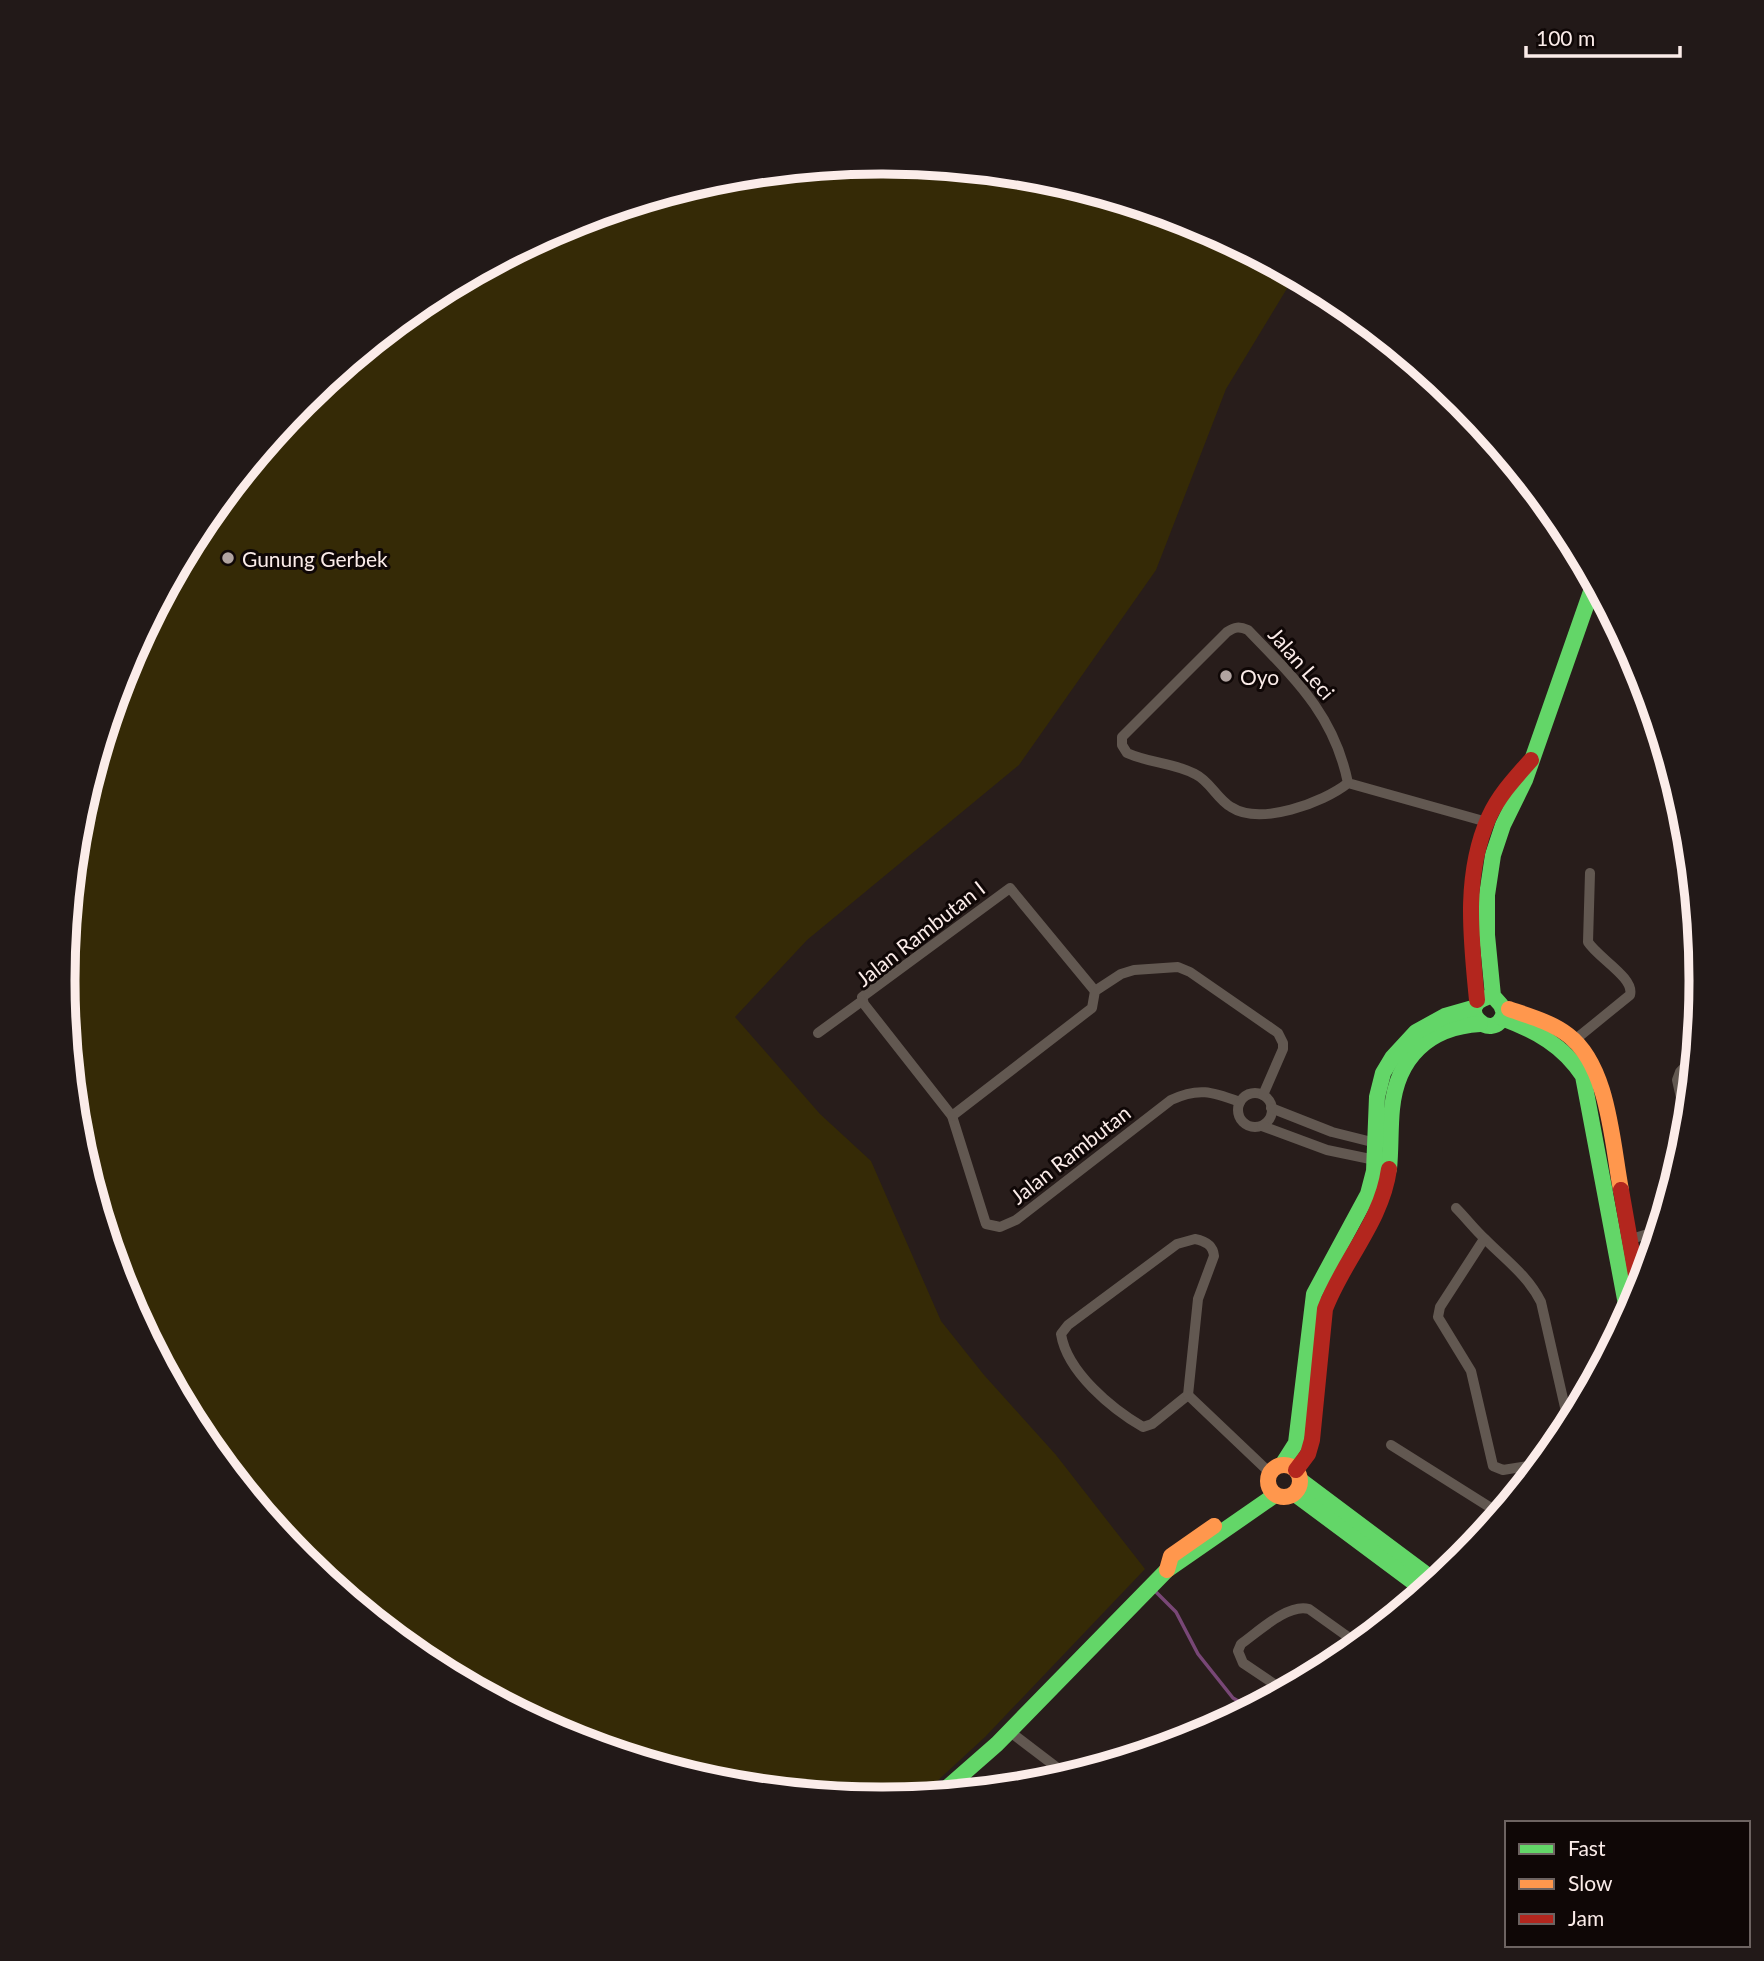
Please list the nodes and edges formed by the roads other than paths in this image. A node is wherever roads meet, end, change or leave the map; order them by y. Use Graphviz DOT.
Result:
graph roads {
  1 [pos="1590,594"];
  2 [pos="1520,780"];
  3 [pos="1348,783"];
  4 [pos="1487,822"];
  5 [pos="1591,873"];
  6 [pos="1478,925"];
  7 [pos="1095,991"];
  8 [pos="862,1001"];
  9 [pos="1488,1009"];
  10 [pos="818,1033"];
  11 [pos="1569,1045"];
  12 [pos="1684,1068"];
  13 [pos="1386,1087"];
  14 [pos="1680,1095"];
  15 [pos="1263,1096"];
  16 [pos="1240,1102"];
  17 [pos="1271,1108"];
  18 [pos="952,1116"];
  19 [pos="1262,1126"];
  20 [pos="1376,1143"];
  21 [pos="1375,1160"];
  22 [pos="1610,1173"];
  23 [pos="1456,1208"];
  24 [pos="1648,1234"];
  25 [pos="1484,1239"];
  26 [pos="1630,1239"];
  27 [pos="1635,1268"];
  28 [pos="1625,1293"];
  29 [pos="1188,1395"];
  30 [pos="1565,1409"];
  31 [pos="1391,1445"];
  32 [pos="1526,1466"];
  33 [pos="1284,1481"];
  34 [pos="1492,1509"];
  35 [pos="1426,1575"];
  36 [pos="1416,1585"];
  37 [pos="1349,1638"];
  38 [pos="1275,1685"];
  39 [pos="1005,1736"];
  40 [pos="1056,1768"];
  41 [pos="951,1784"];
  1 -- 2 [label="street"];
  2 -- 4 [label="street"];
  2 -- 6 [label="street"];
  3 -- 3 [label="street, Jalan Leci"];
  3 -- 4 [label="street"];
  4 -- 6 [label="street"];
  5 -- 11 [label="street"];
  6 -- 9 [label="street"];
  7 -- 8 [label="street, Jalan Rambutan I"];
  7 -- 15 [label="street"];
  7 -- 18 [label="street"];
  8 -- 10 [label="street"];
  8 -- 18 [label="street, Jalan Rambutan I"];
  9 -- 11 [label="street"];
  9 -- 13 [label="street"];
  11 -- 22 [label="street"];
  12 -- 14 [label="street"];
  13 -- 20 [label="street"];
  13 -- 33 [label="street"];
  15 -- 16 [label="street"];
  15 -- 17 [label="street"];
  16 -- 18 [label="street, Jalan Rambutan"];
  16 -- 19 [label="street"];
  17 -- 19 [label="street"];
  17 -- 20 [label="street"];
  19 -- 21 [label="street"];
  20 -- 21 [label="street"];
  21 -- 33 [label="street"];
  22 -- 26 [label="street"];
  22 -- 28 [label="street"];
  23 -- 25 [label="street"];
  24 -- 26 [label="street"];
  25 -- 30 [label="street"];
  25 -- 32 [label="street"];
  26 -- 27 [label="street"];
  29 -- 29 [label="street"];
  29 -- 33 [label="street"];
  31 -- 34 [label="street"];
  33 -- 35 [label="street"];
  33 -- 36 [label="street"];
  33 -- 39 [label="street"];
  37 -- 38 [label="street"];
  39 -- 40 [label="street"];
  39 -- 41 [label="street"];
}
